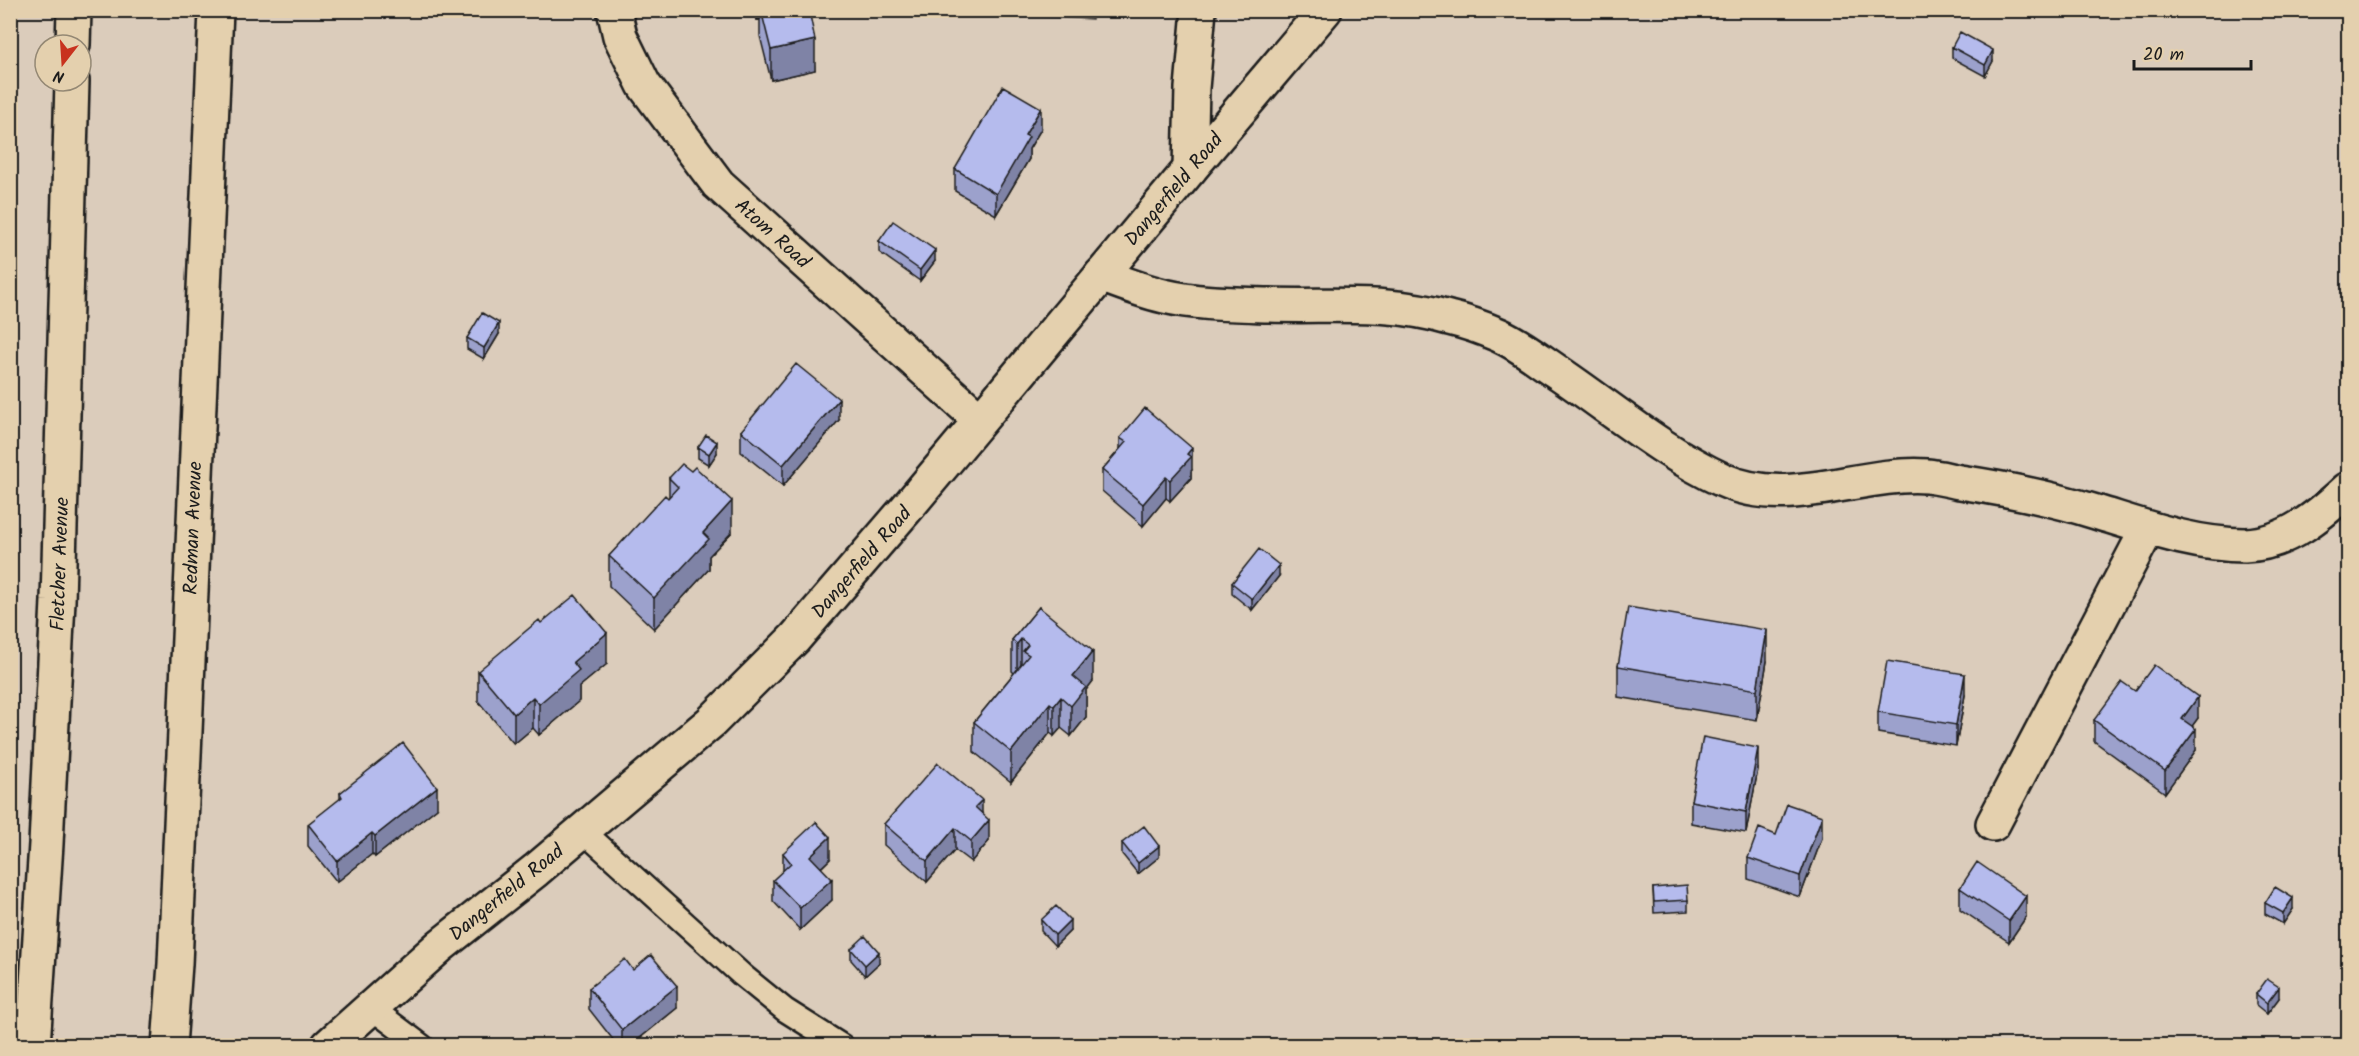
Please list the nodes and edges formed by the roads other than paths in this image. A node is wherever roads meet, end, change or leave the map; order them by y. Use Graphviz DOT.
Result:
graph roads {
  1 [pos="74,10"];
  2 [pos="216,10"];
  3 [pos="614,10"];
  4 [pos="1199,10"];
  5 [pos="1325,10"];
  6 [pos="73,33"];
  7 [pos="72,93"];
  8 [pos="1190,169"];
  9 [pos="1101,275"];
  10 [pos="979,419"];
  11 [pos="2349,489"];
  12 [pos="2148,528"];
  13 [pos="1993,824"];
  14 [pos="583,831"];
  15 [pos="370,1007"];
  16 [pos="33,1046"];
  17 [pos="169,1046"];
  18 [pos="328,1046"];
  19 [pos="422,1046"];
  20 [pos="842,1046"];
  1 -- 6 [label="street"];
  2 -- 17 [label="street, Redman Avenue"];
  3 -- 10 [label="street, Atom Road"];
  4 -- 8 [label="street"];
  5 -- 8 [label="street, Dangerfield Road"];
  7 -- 16 [label="street, Fletcher Avenue"];
  8 -- 9 [label="street, Dangerfield Road"];
  9 -- 10 [label="street, Dangerfield Road"];
  9 -- 12 [label="street"];
  10 -- 14 [label="street, Dangerfield Road"];
  11 -- 12 [label="street"];
  12 -- 13 [label="street"];
  14 -- 15 [label="street, Dangerfield Road"];
  14 -- 20 [label="lane"];
  15 -- 18 [label="street, Dangerfield Road"];
  15 -- 19 [label="lane"];
}
